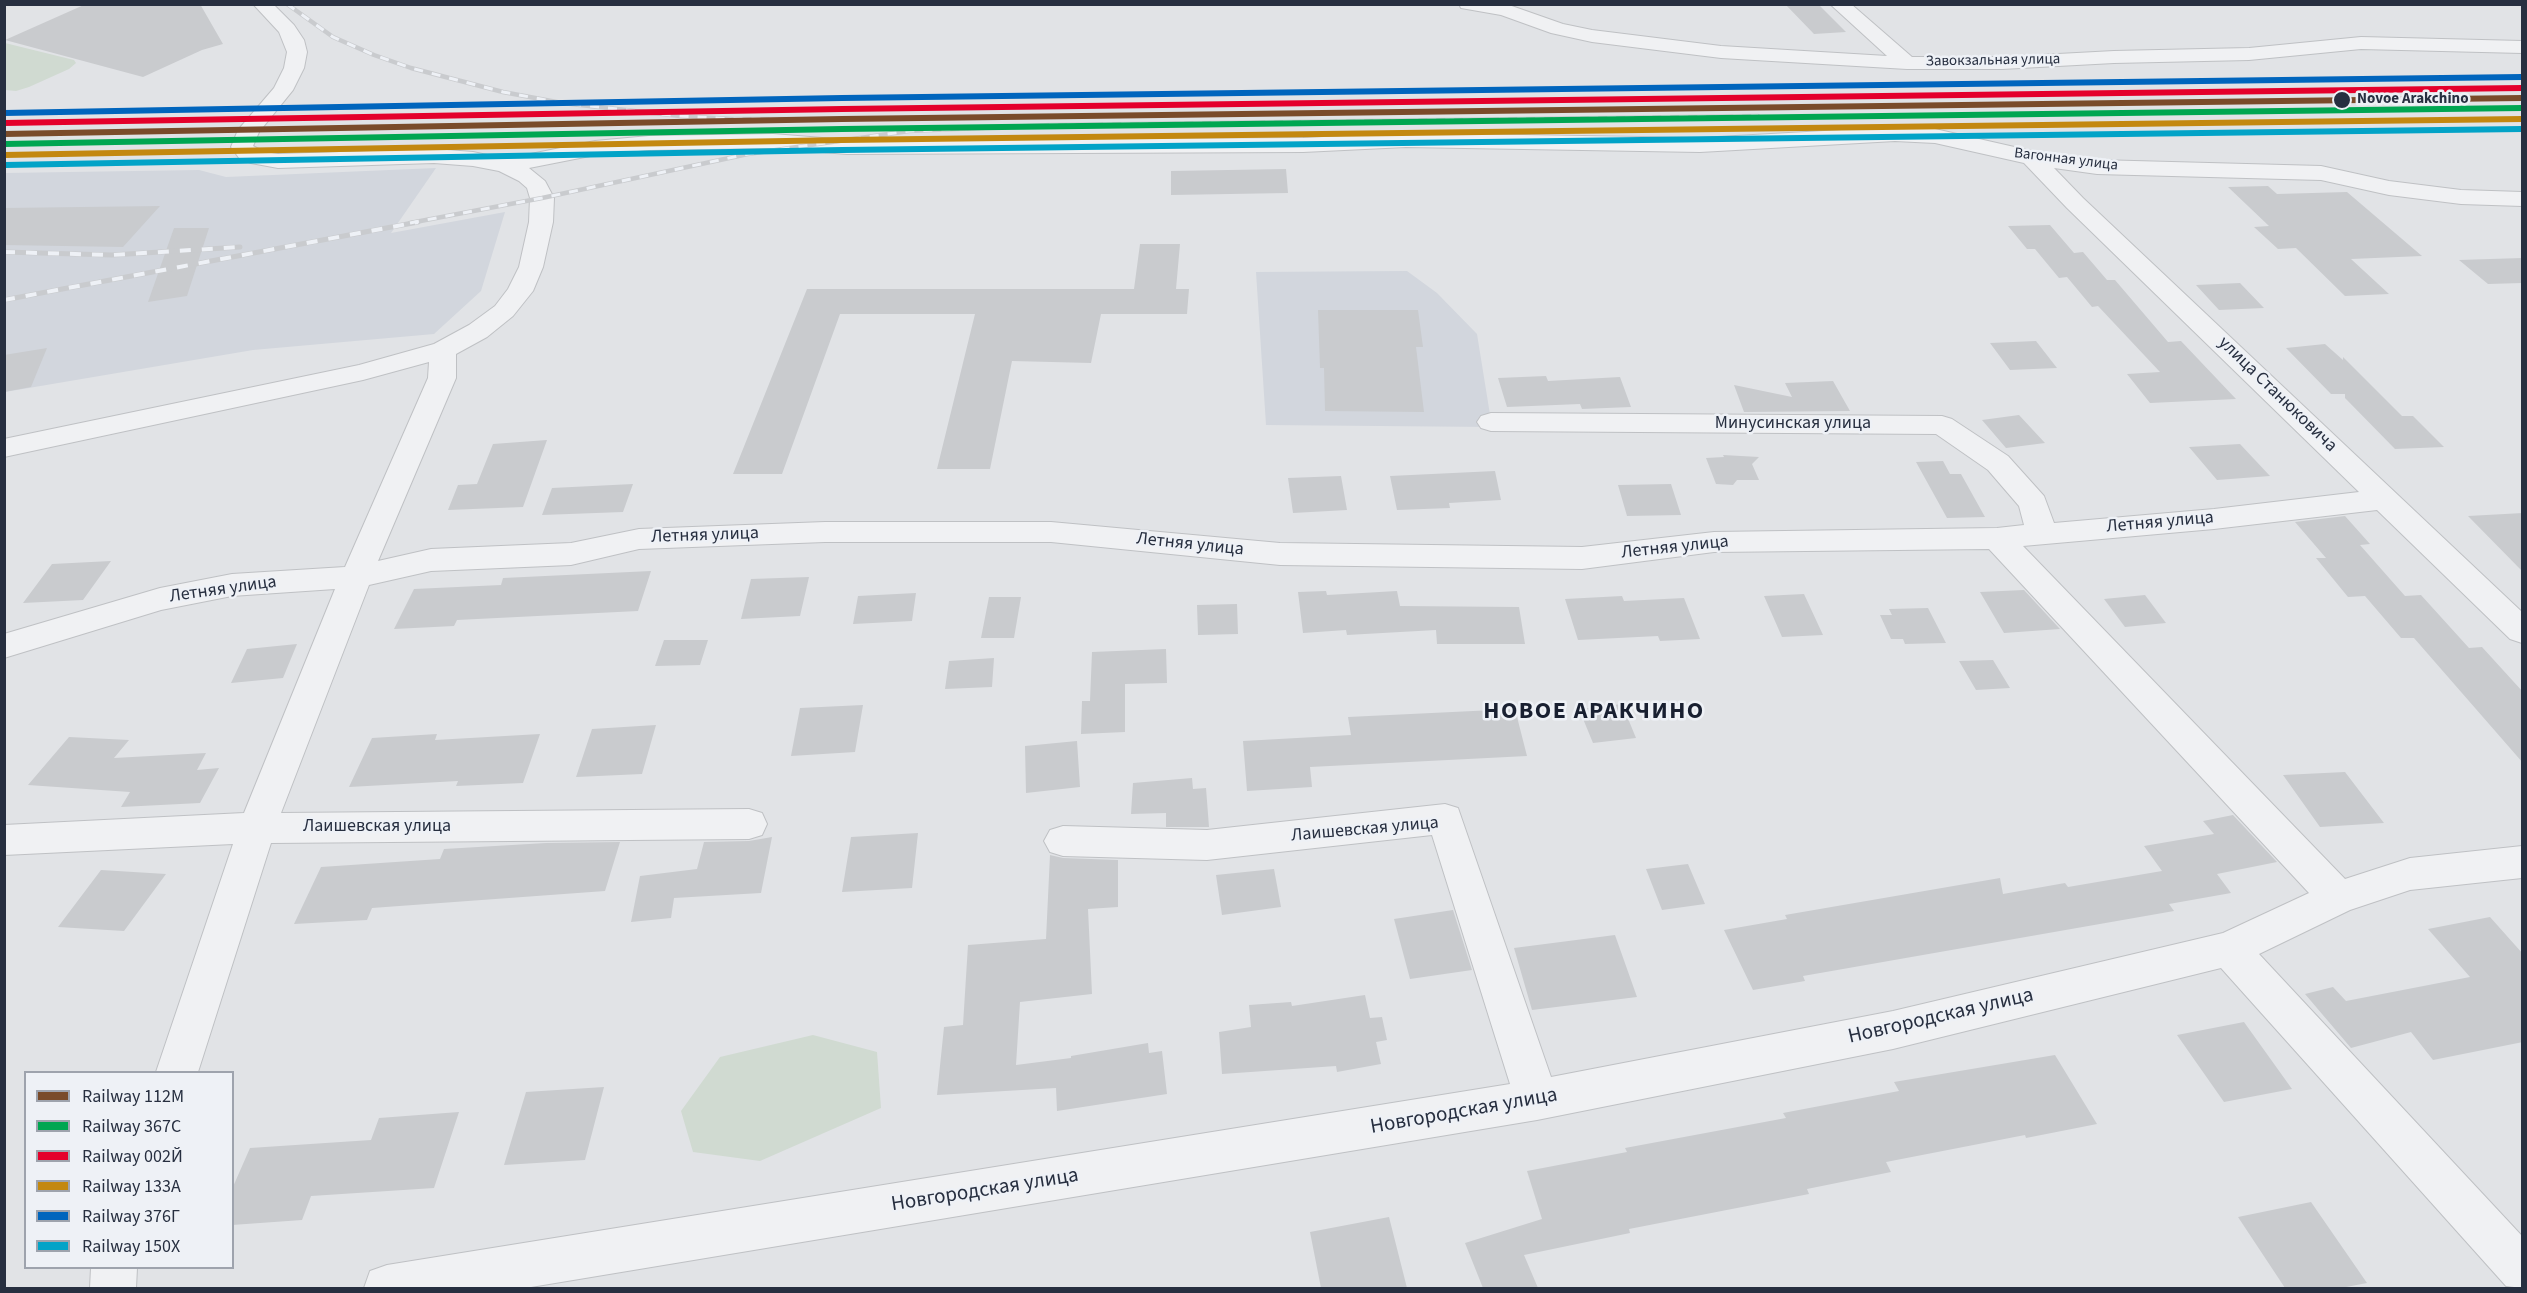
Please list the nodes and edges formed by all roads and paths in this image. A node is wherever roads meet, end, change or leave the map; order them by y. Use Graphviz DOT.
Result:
graph roads {
  1 [pos="262,4"];
  2 [pos="1468,4"];
  3 [pos="1839,4"];
  4 [pos="2523,47"];
  5 [pos="1906,63"];
  6 [pos="2032,158"];
  7 [pos="506,166"];
  8 [pos="2523,199"];
  9 [pos="443,350"];
  10 [pos="1491,422"];
  11 [pos="4,448"];
  12 [pos="2385,499"];
  13 [pos="2042,533"];
  14 [pos="1997,538"];
  15 [pos="356,577"];
  16 [pos="2523,631"];
  17 [pos="4,646"];
  18 [pos="749,824"];
  19 [pos="257,828"];
  20 [pos="4,840"];
  21 [pos="1063,841"];
  22 [pos="2523,862"];
  23 [pos="2338,898"];
  24 [pos="2229,949"];
  25 [pos="177,1071"];
  26 [pos="1537,1100"];
  27 [pos="114,1269"];
  28 [pos="2523,1270"];
  29 [pos="113,1288"];
  30 [pos="387,1288"];
  1 -- 7 [label="street, Вагонная улица"];
  2 -- 5 [label="street, Завокзальная улица"];
  3 -- 5 [label="street"];
  4 -- 5 [label="street, Завокзальная улица"];
  6 -- 7 [label="street, Вагонная улица"];
  6 -- 8 [label="street, Вагонная улица"];
  6 -- 12 [label="street, улица Станюковича"];
  7 -- 9 [label="street"];
  9 -- 11 [label="street"];
  9 -- 15 [label="street"];
  10 -- 13 [label="street, Минусинская улица"];
  12 -- 13 [label="street, Летняя улица"];
  12 -- 16 [label="street, улица Станюковича"];
  13 -- 14 [label="street, Летняя улица"];
  14 -- 15 [label="street, Летняя улица"];
  14 -- 23 [label="street"];
  15 -- 17 [label="street, Летняя улица"];
  15 -- 19 [label="street"];
  18 -- 19 [label="street, Лаишевская улица"];
  19 -- 20 [label="street, Лаишевская улица"];
  19 -- 25 [label="street"];
  21 -- 26 [label="street, Лаишевская улица"];
  22 -- 23 [label="street, Новгородская улица"];
  23 -- 24 [label="street, Новгородская улица"];
  24 -- 26 [label="street, Новгородская улица"];
  24 -- 28 [label="street"];
  26 -- 30 [label="street, Новгородская улица"];
  27 -- 29 [label="street"];
}
